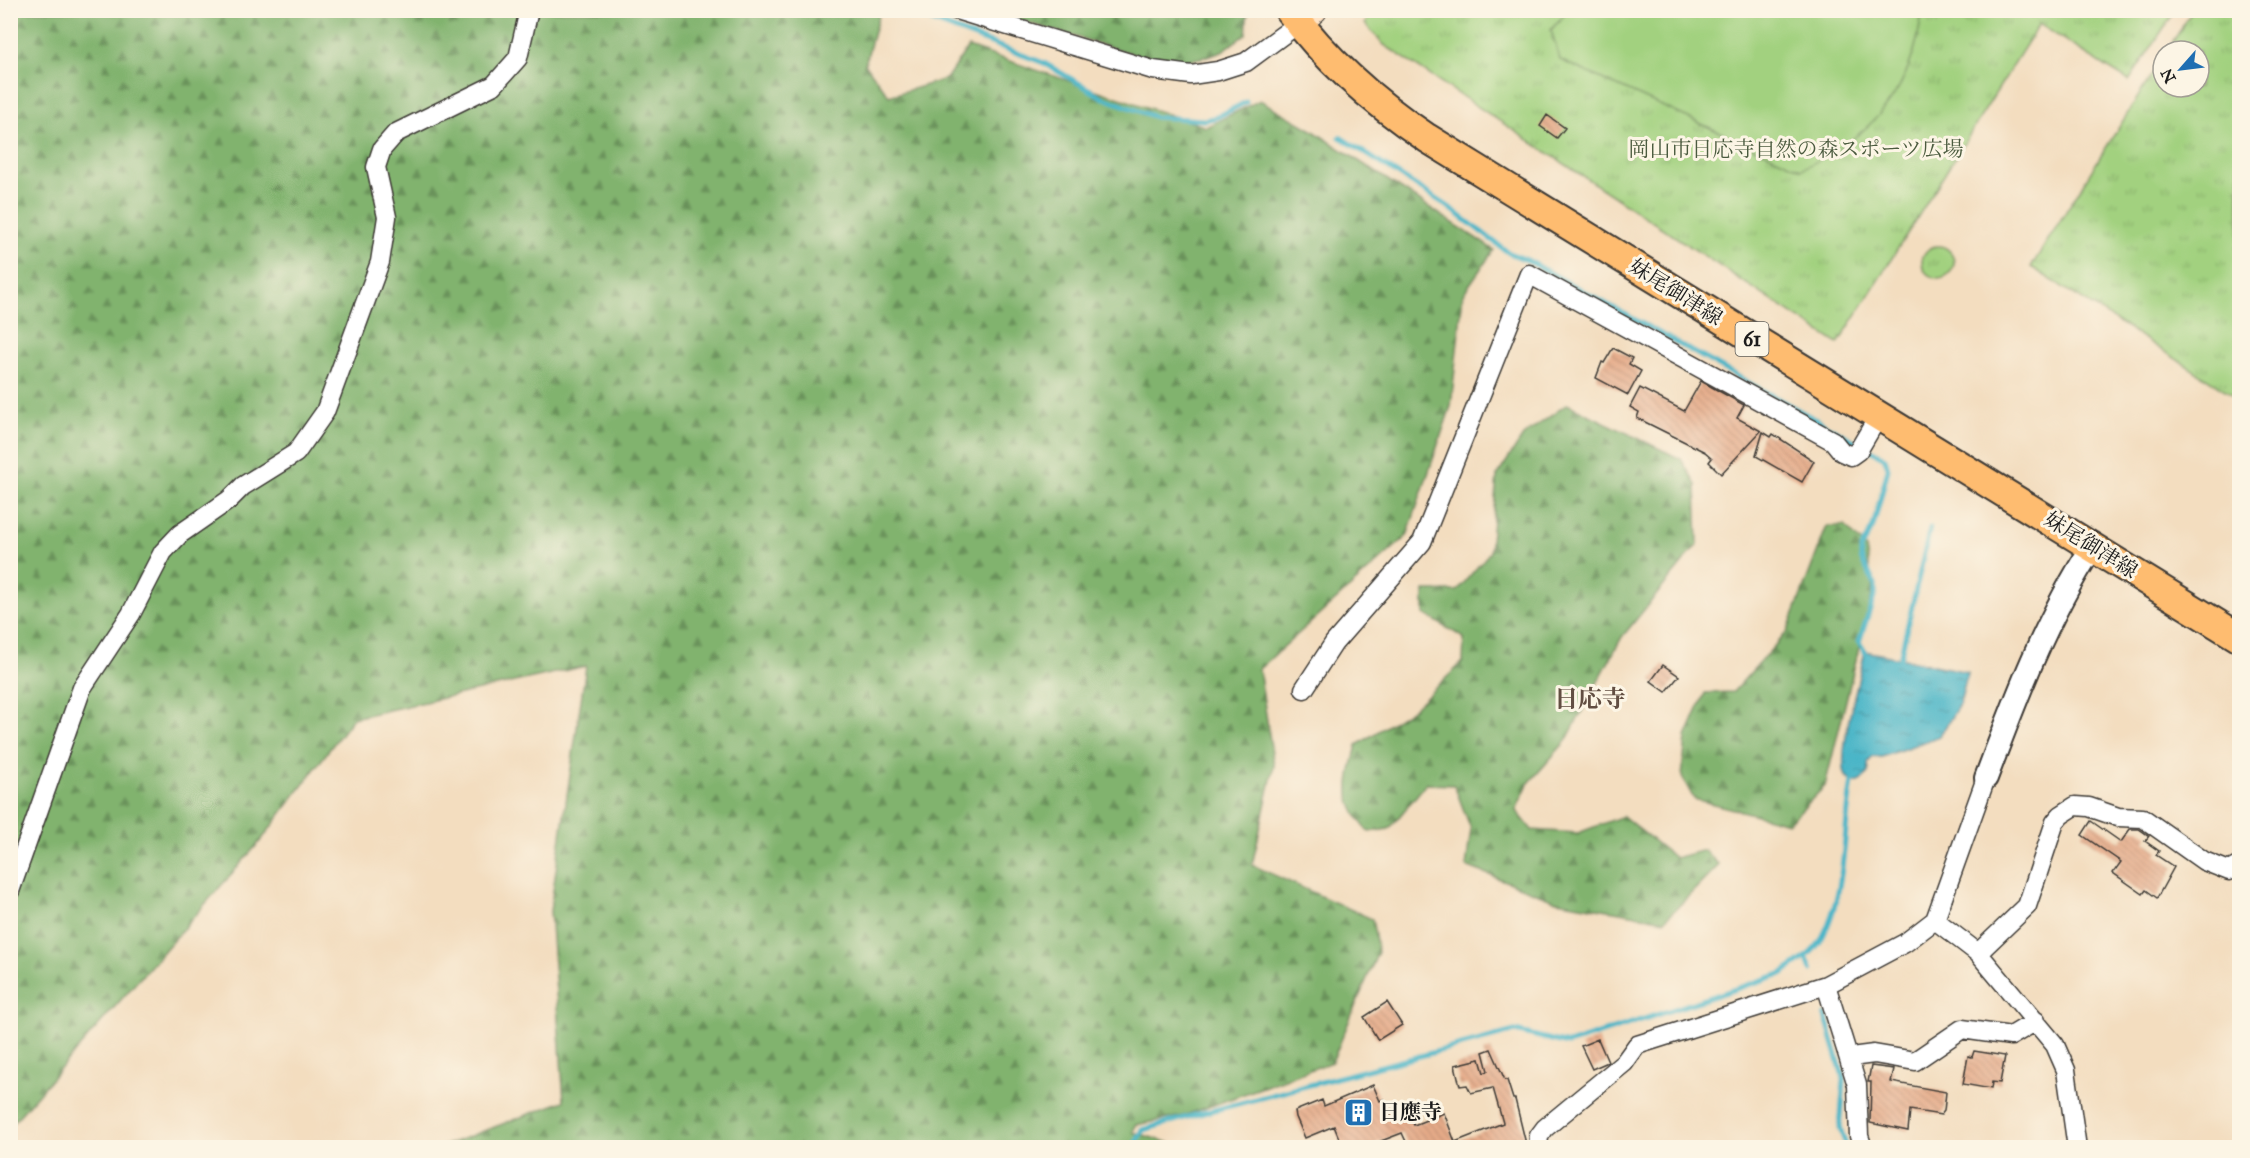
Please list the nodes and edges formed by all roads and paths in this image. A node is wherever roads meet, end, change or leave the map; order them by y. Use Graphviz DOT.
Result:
graph roads {
  1 [pos="529,10"];
  2 [pos="956,10"];
  3 [pos="1301,15"];
  4 [pos="1878,417"];
  5 [pos="2093,546"];
  6 [pos="2240,638"];
  7 [pos="1304,690"];
  8 [pos="1986,778"];
  9 [pos="2240,865"];
  10 [pos="10,891"];
  11 [pos="1935,920"];
  12 [pos="1978,953"];
  13 [pos="1826,985"];
  14 [pos="2036,1021"];
  15 [pos="1851,1057"];
  16 [pos="1538,1148"];
  17 [pos="1863,1148"];
  18 [pos="2077,1148"];
  1 -- 10 [label="street"];
  2 -- 3 [label="street"];
  3 -- 4 [label="main road, 妹尾御津線 / 61"];
  4 -- 5 [label="main road, 妹尾御津線 / 61"];
  4 -- 7 [label="street"];
  5 -- 6 [label="main road, 妹尾御津線 / 61"];
  5 -- 8 [label="street"];
  8 -- 11 [label="street"];
  9 -- 12 [label="street"];
  11 -- 12 [label="street"];
  11 -- 13 [label="street"];
  12 -- 14 [label="street"];
  13 -- 15 [label="street"];
  13 -- 16 [label="street"];
  14 -- 15 [label="street"];
  14 -- 18 [label="street"];
  15 -- 17 [label="street"];
}
